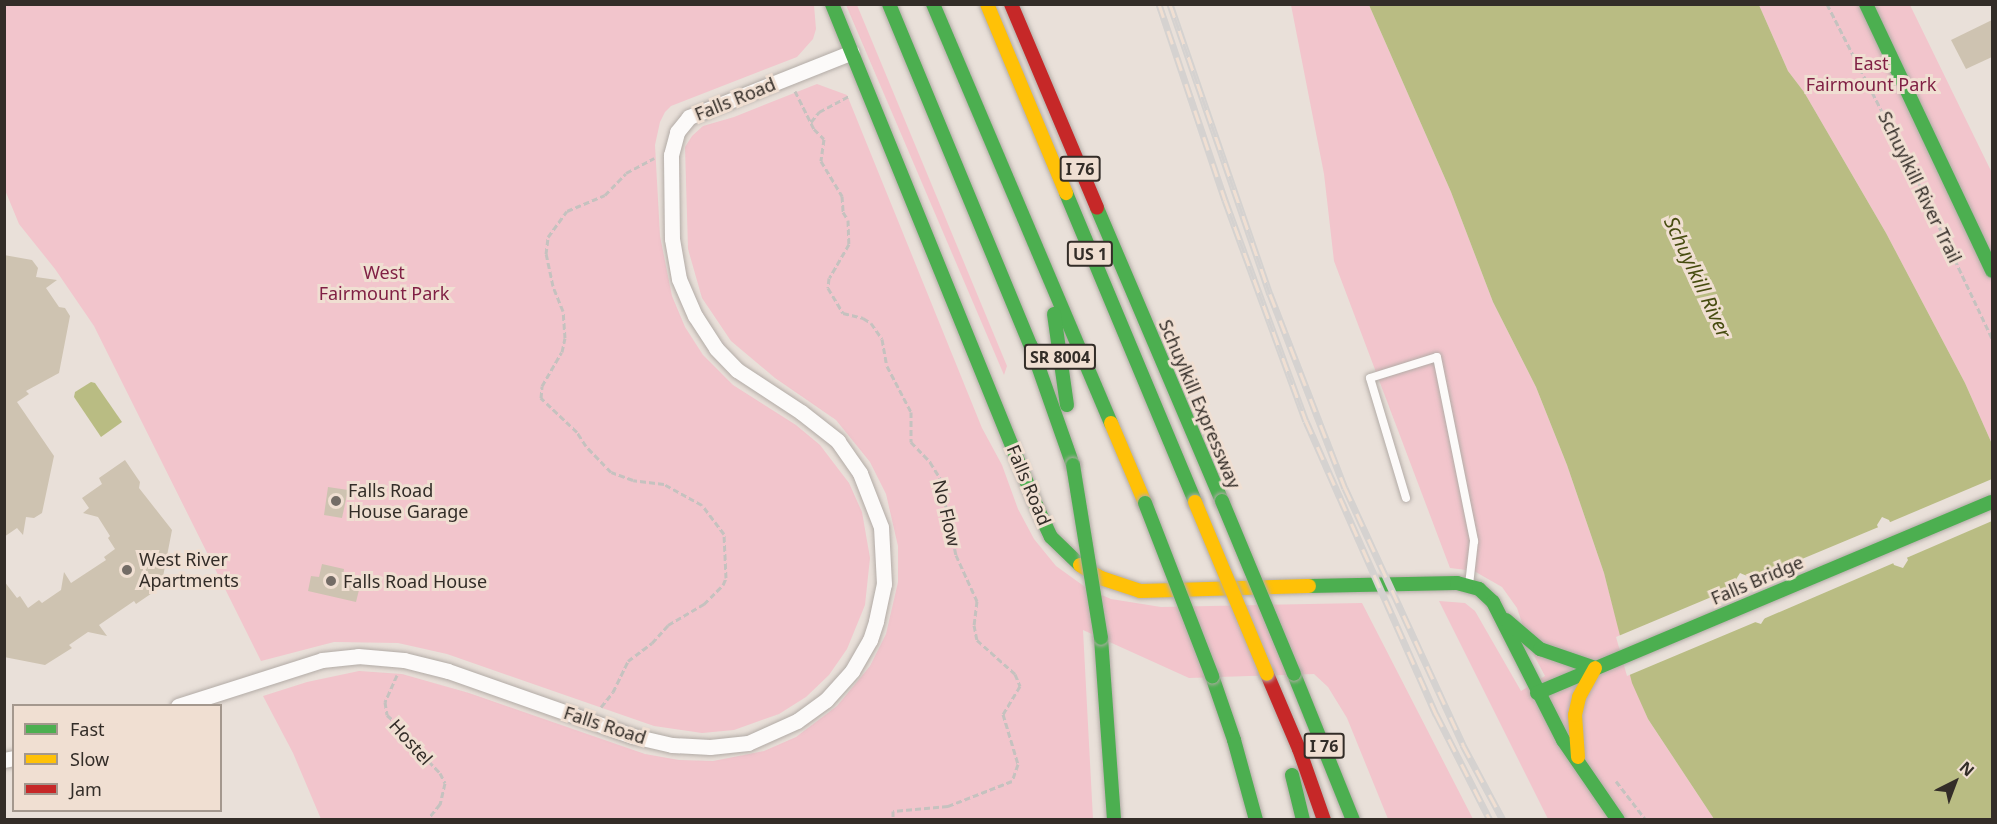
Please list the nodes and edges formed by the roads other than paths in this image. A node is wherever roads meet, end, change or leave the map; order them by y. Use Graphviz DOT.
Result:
graph roads {
  1 [pos="832,4"];
  2 [pos="889,4"];
  3 [pos="933,4"];
  4 [pos="987,4"];
  5 [pos="1866,4"];
  6 [pos="1012,8"];
  7 [pos="852,52"];
  8 [pos="1992,271"];
  9 [pos="1049,277"];
  10 [pos="1073,465"];
  11 [pos="1407,498"];
  12 [pos="1992,502"];
  13 [pos="1470,585"];
  14 [pos="1499,613"];
  15 [pos="1600,665"];
  16 [pos="1267,674"];
  17 [pos="1537,693"];
  18 [pos="181,704"];
  19 [pos="1579,763"];
  20 [pos="1114,819"];
  21 [pos="1256,819"];
  22 [pos="1303,819"];
  23 [pos="1324,819"];
  24 [pos="1353,819"];
  25 [pos="1618,819"];
  1 -- 7 [label="main road"];
  2 -- 10 [label="main road"];
  3 -- 9 [label="main road"];
  4 -- 16 [label="main road, US 1, bridge"];
  5 -- 8 [label="main road"];
  6 -- 24 [label="main road, Schuylkill Expressway / I 76, bridge"];
  7 -- 13 [label="main road, Falls Road"];
  7 -- 18 [label="street, Falls Road"];
  9 -- 10 [label="main road, SR 8004"];
  9 -- 21 [label="main road, bridge"];
  10 -- 20 [label="main road, bridge"];
  11 -- 13 [label="lane"];
  12 -- 15 [label="main road, Falls Bridge"];
  13 -- 14 [label="main road"];
  14 -- 15 [label="main road"];
  14 -- 17 [label="main road"];
  15 -- 17 [label="main road, Falls Bridge"];
  15 -- 19 [label="main road"];
  16 -- 22 [label="main road"];
  16 -- 23 [label="main road, US 1"];
  17 -- 19 [label="main road"];
  19 -- 25 [label="main road"];
}
